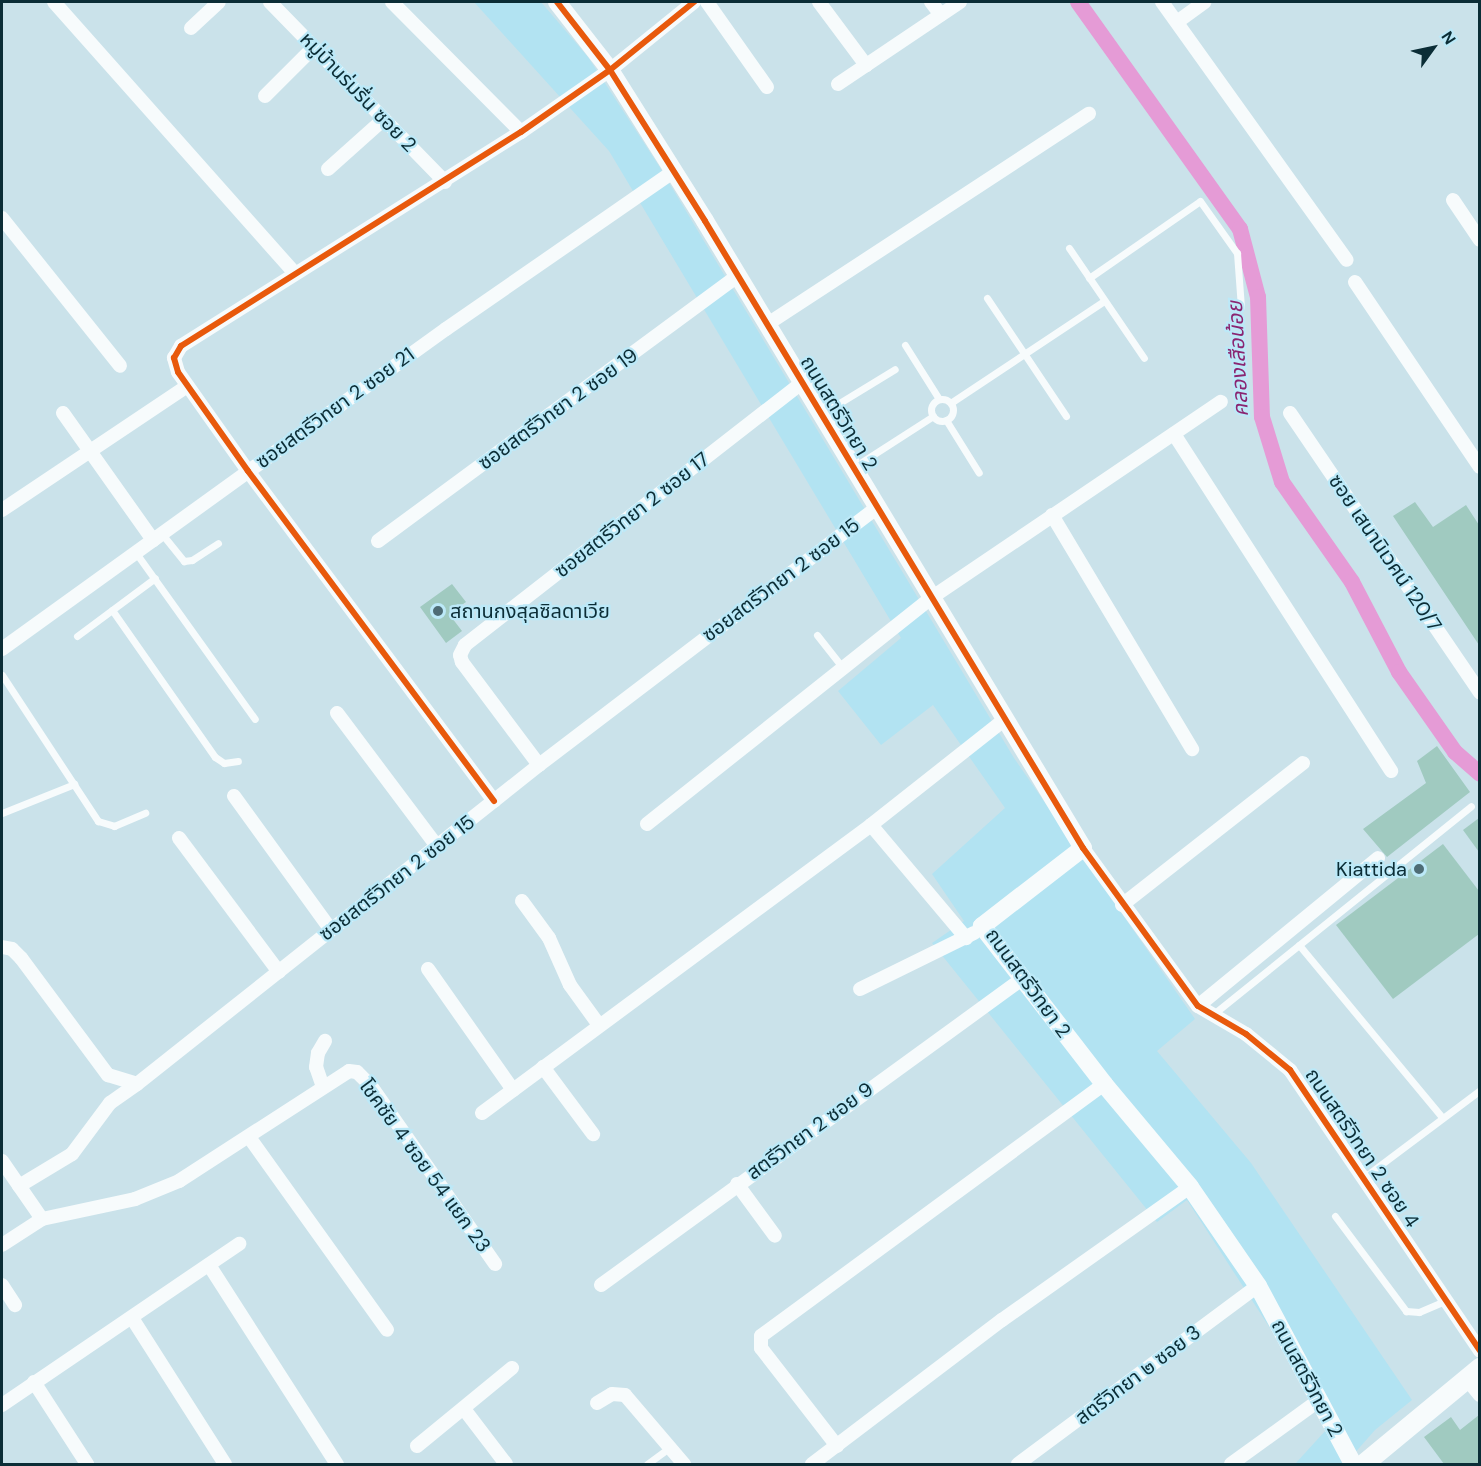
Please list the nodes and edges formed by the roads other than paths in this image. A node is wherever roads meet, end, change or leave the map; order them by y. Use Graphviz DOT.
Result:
graph roads {
  1 [pos="54,2"];
  2 [pos="219,2"];
  3 [pos="270,2"];
  4 [pos="392,2"];
  5 [pos="557,2"];
  6 [pos="694,2"];
  7 [pos="707,2"];
  8 [pos="819,2"];
  9 [pos="931,2"];
  10 [pos="960,2"];
  11 [pos="1162,2"];
  12 [pos="1205,2"];
  13 [pos="940,15"];
  14 [pos="1177,22"];
  15 [pos="191,28"];
  16 [pos="314,47"];
  17 [pos="866,65"];
  18 [pos="610,70"];
  19 [pos="838,84"];
  20 [pos="767,87"];
  21 [pos="265,96"];
  22 [pos="1089,114"];
  23 [pos="384,119"];
  24 [pos="521,132"];
  25 [pos="328,169"];
  26 [pos="673,172"];
  27 [pos="445,182"];
  28 [pos="1452,200"];
  29 [pos="2,218"];
  30 [pos="1479,240"];
  31 [pos="1069,248"];
  32 [pos="1347,260"];
  33 [pos="295,273"];
  34 [pos="738,276"];
  35 [pos="1089,278"];
  36 [pos="1355,282"];
  37 [pos="987,298"];
  38 [pos="1104,302"];
  39 [pos="1240,307"];
  40 [pos="766,325"];
  41 [pos="905,345"];
  42 [pos="1026,356"];
  43 [pos="1144,358"];
  44 [pos="120,366"];
  45 [pos="895,369"];
  46 [pos="802,383"];
  47 [pos="187,386"];
  48 [pos="939,399"];
  49 [pos="952,402"];
  50 [pos="1221,402"];
  51 [pos="63,413"];
  52 [pos="1290,413"];
  53 [pos="820,415"];
  54 [pos="1066,416"];
  55 [pos="933,417"];
  56 [pos="946,420"];
  57 [pos="1174,434"];
  58 [pos="90,451"];
  59 [pos="1479,467"];
  60 [pos="853,468"];
  61 [pos="248,471"];
  62 [pos="979,473"];
  63 [pos="876,508"];
  64 [pos="2,510"];
  65 [pos="1052,516"];
  66 [pos="158,537"];
  67 [pos="378,541"];
  68 [pos="218,543"];
  69 [pos="136,553"];
  70 [pos="155,578"];
  71 [pos="930,598"];
  72 [pos="112,610"];
  73 [pos="817,635"];
  74 [pos="77,636"];
  75 [pos="2,649"];
  76 [pos="843,668"];
  77 [pos="2,675"];
  78 [pos="1479,693"];
  79 [pos="337,713"];
  80 [pos="255,719"];
  81 [pos="1005,719"];
  82 [pos="1192,749"];
  83 [pos="238,761"];
  84 [pos="1303,763"];
  85 [pos="539,765"];
  86 [pos="1391,771"];
  87 [pos="74,784"];
  88 [pos="234,796"];
  89 [pos="494,801"];
  90 [pos="1471,807"];
  91 [pos="2,813"];
  92 [pos="145,813"];
  93 [pos="647,824"];
  94 [pos="871,825"];
  95 [pos="178,838"];
  96 [pos="437,846"];
  97 [pos="1083,848"];
  98 [pos="1378,858"];
  99 [pos="522,901"];
  100 [pos="1122,905"];
  101 [pos="982,926"];
  102 [pos="332,930"];
  103 [pos="966,938"];
  104 [pos="1299,945"];
  105 [pos="2,946"];
  106 [pos="428,969"];
  107 [pos="279,972"];
  108 [pos="1022,979"];
  109 [pos="860,989"];
  110 [pos="1198,1006"];
  111 [pos="1211,1017"];
  112 [pos="600,1025"];
  113 [pos="325,1041"];
  114 [pos="543,1067"];
  115 [pos="137,1084"];
  116 [pos="1104,1084"];
  117 [pos="323,1087"];
  118 [pos="513,1090"];
  119 [pos="1479,1090"];
  120 [pos="482,1113"];
  121 [pos="1442,1118"];
  122 [pos="593,1134"];
  123 [pos="249,1137"];
  124 [pos="2,1161"];
  125 [pos="1363,1178"];
  126 [pos="737,1184"];
  127 [pos="19,1186"];
  128 [pos="1190,1187"];
  129 [pos="1335,1216"];
  130 [pos="42,1219"];
  131 [pos="775,1236"];
  132 [pos="238,1244"];
  133 [pos="2,1245"];
  134 [pos="209,1264"];
  135 [pos="495,1264"];
  136 [pos="2,1285"];
  137 [pos="601,1285"];
  138 [pos="1258,1286"];
  139 [pos="1445,1301"];
  140 [pos="15,1305"];
  141 [pos="132,1318"];
  142 [pos="387,1330"];
  143 [pos="1479,1351"];
  144 [pos="512,1368"];
  145 [pos="1473,1373"];
  146 [pos="34,1382"];
  147 [pos="1479,1395"];
  148 [pos="1318,1401"];
  149 [pos="597,1403"];
  150 [pos="2,1405"];
  151 [pos="464,1409"];
  152 [pos="417,1446"];
  153 [pos="837,1446"];
  154 [pos="670,1447"];
  155 [pos="87,1464"];
  156 [pos="225,1464"];
  157 [pos="337,1464"];
  158 [pos="506,1464"];
  159 [pos="647,1464"];
  160 [pos="684,1464"];
  161 [pos="812,1464"];
  162 [pos="1018,1464"];
  163 [pos="1231,1464"];
  164 [pos="1353,1464"];
  165 [pos="1364,1464"];
  1 -- 33 [label="street"];
  2 -- 15 [label="street"];
  3 -- 16 [label="street, หมู่บ้านร่มรื่น ซอย 2"];
  4 -- 24 [label="street"];
  5 -- 18 [label="street, ถนนสตรีวิทยา 2"];
  6 -- 18 [label="street"];
  7 -- 20 [label="street"];
  8 -- 17 [label="street"];
  9 -- 13 [label="street"];
  10 -- 13 [label="street"];
  11 -- 14 [label="street"];
  12 -- 14 [label="street"];
  13 -- 17 [label="street"];
  14 -- 32 [label="street"];
  16 -- 21 [label="street"];
  16 -- 23 [label="street, หมู่บ้านร่มรื่น ซอย 2"];
  17 -- 19 [label="street"];
  18 -- 24 [label="street"];
  18 -- 26 [label="street, ถนนสตรีวิทยา 2"];
  22 -- 40 [label="street"];
  23 -- 25 [label="street"];
  23 -- 27 [label="street, หมู่บ้านร่มรื่น ซอย 2"];
  24 -- 27 [label="street"];
  26 -- 34 [label="street, ถนนสตรีวิทยา 2"];
  26 -- 61 [label="street, ซอยสตรีวิทยา 2 ซอย 21"];
  27 -- 33 [label="street"];
  28 -- 30 [label="street"];
  29 -- 44 [label="street"];
  31 -- 35 [label="lane"];
  33 -- 47 [label="street"];
  34 -- 40 [label="street, ถนนสตรีวิทยา 2"];
  34 -- 67 [label="street, ซอยสตรีวิทยา 2 ซอย 19"];
  35 -- 38 [label="lane"];
  35 -- 39 [label="lane"];
  36 -- 59 [label="street"];
  37 -- 42 [label="lane"];
  38 -- 42 [label="lane"];
  38 -- 43 [label="lane"];
  40 -- 46 [label="street, ถนนสตรีวิทยา 2"];
  41 -- 48 [label="lane"];
  42 -- 49 [label="lane"];
  42 -- 54 [label="lane"];
  45 -- 53 [label="lane"];
  46 -- 53 [label="street, ถนนสตรีวิทยา 2"];
  46 -- 85 [label="street, ซอยสตรีวิทยา 2 ซอย 17"];
  47 -- 58 [label="street"];
  47 -- 61 [label="street"];
  48 -- 49 [label="lane"];
  48 -- 55 [label="lane"];
  49 -- 56 [label="lane"];
  50 -- 57 [label="street"];
  51 -- 58 [label="street"];
  52 -- 78 [label="street, ซอย เสนานิเวศน์ 120/7"];
  53 -- 60 [label="street, ถนนสตรีวิทยา 2"];
  55 -- 56 [label="lane"];
  55 -- 60 [label="lane"];
  56 -- 62 [label="lane"];
  57 -- 65 [label="street"];
  57 -- 86 [label="street"];
  58 -- 64 [label="street"];
  58 -- 66 [label="street"];
  60 -- 63 [label="street, ถนนสตรีวิทยา 2"];
  61 -- 66 [label="street, ซอยสตรีวิทยา 2 ซอย 21"];
  61 -- 89 [label="street"];
  63 -- 71 [label="street, ถนนสตรีวิทยา 2"];
  63 -- 85 [label="street, ซอยสตรีวิทยา 2 ซอย 15"];
  65 -- 71 [label="street"];
  65 -- 82 [label="street"];
  66 -- 68 [label="lane"];
  66 -- 69 [label="street, ซอยสตรีวิทยา 2 ซอย 21"];
  69 -- 70 [label="lane"];
  69 -- 75 [label="street, ซอยสตรีวิทยา 2 ซอย 21"];
  70 -- 72 [label="lane"];
  70 -- 80 [label="lane"];
  71 -- 76 [label="street"];
  71 -- 81 [label="street, ถนนสตรีวิทยา 2"];
  72 -- 74 [label="lane"];
  72 -- 83 [label="lane"];
  73 -- 76 [label="lane"];
  76 -- 93 [label="street"];
  77 -- 87 [label="lane"];
  79 -- 96 [label="street"];
  81 -- 94 [label="street"];
  81 -- 97 [label="street, ถนนสตรีวิทยา 2"];
  84 -- 100 [label="street"];
  85 -- 89 [label="street, ซอยสตรีวิทยา 2 ซอย 15"];
  87 -- 91 [label="lane"];
  87 -- 92 [label="lane"];
  88 -- 102 [label="street"];
  89 -- 96 [label="street, ซอยสตรีวิทยา 2 ซอย 15"];
  90 -- 104 [label="lane"];
  94 -- 103 [label="street"];
  94 -- 112 [label="street"];
  95 -- 107 [label="street"];
  96 -- 102 [label="street, ซอยสตรีวิทยา 2 ซอย 15"];
  97 -- 100 [label="street, ถนนสตรีวิทยา 2 ซอย 4"];
  97 -- 101 [label="street, ถนนสตรีวิทยา 2"];
  98 -- 110 [label="street"];
  99 -- 112 [label="street"];
  100 -- 110 [label="street, ถนนสตรีวิทยา 2 ซอย 4"];
  101 -- 103 [label="street"];
  101 -- 108 [label="street, ถนนสตรีวิทยา 2"];
  102 -- 107 [label="street, ซอยสตรีวิทยา 2 ซอย 15"];
  103 -- 109 [label="street"];
  104 -- 111 [label="lane"];
  104 -- 121 [label="lane"];
  105 -- 115 [label="street"];
  106 -- 118 [label="street"];
  107 -- 115 [label="street, ซอยสตรีวิทยา 2 ซอย 15"];
  108 -- 116 [label="street, ถนนสตรีวิทยา 2"];
  108 -- 126 [label="street, สตรีวิทยา 2 ซอย 9"];
  110 -- 111 [label="street, ถนนสตรีวิทยา 2 ซอย 4"];
  111 -- 125 [label="street, ถนนสตรีวิทยา 2 ซอย 4"];
  112 -- 114 [label="street"];
  113 -- 117 [label="street"];
  114 -- 118 [label="street"];
  114 -- 122 [label="street"];
  115 -- 127 [label="street, ซอยสตรีวิทยา 2 ซอย 15"];
  116 -- 128 [label="street, ถนนสตรีวิทยา 2"];
  116 -- 153 [label="street"];
  117 -- 123 [label="street, โชคชัย 4 ซอย 54 แยก 23"];
  117 -- 135 [label="street, โชคชัย 4 ซอย 54 แยก 23"];
  118 -- 120 [label="street"];
  119 -- 121 [label="lane"];
  121 -- 125 [label="lane"];
  123 -- 130 [label="street, โชคชัย 4 ซอย 54 แยก 23"];
  123 -- 142 [label="street"];
  124 -- 127 [label="street"];
  125 -- 139 [label="street, ถนนสตรีวิทยา 2 ซอย 4"];
  126 -- 131 [label="street"];
  126 -- 137 [label="street, สตรีวิทยา 2 ซอย 9"];
  127 -- 130 [label="street"];
  128 -- 138 [label="street, ถนนสตรีวิทยา 2"];
  128 -- 153 [label="street"];
  129 -- 139 [label="lane"];
  130 -- 133 [label="street, โชคชัย 4 ซอย 54 แยก 23"];
  132 -- 134 [label="street"];
  134 -- 141 [label="street"];
  134 -- 157 [label="street"];
  136 -- 140 [label="street"];
  138 -- 148 [label="street, ถนนสตรีวิทยา 2"];
  138 -- 162 [label="street, สตรีวิทยา ๒ ซอย 3"];
  139 -- 143 [label="street, ถนนสตรีวิทยา 2 ซอย 4"];
  141 -- 146 [label="street"];
  141 -- 156 [label="street"];
  144 -- 151 [label="street"];
  145 -- 147 [label="street"];
  145 -- 165 [label="main road"];
  146 -- 150 [label="street"];
  146 -- 155 [label="street"];
  148 -- 163 [label="street"];
  148 -- 164 [label="street, ถนนสตรีวิทยา 2"];
  149 -- 154 [label="street"];
  151 -- 152 [label="street"];
  151 -- 158 [label="street"];
  153 -- 161 [label="street"];
  154 -- 159 [label="lane"];
  154 -- 160 [label="street"];
}
